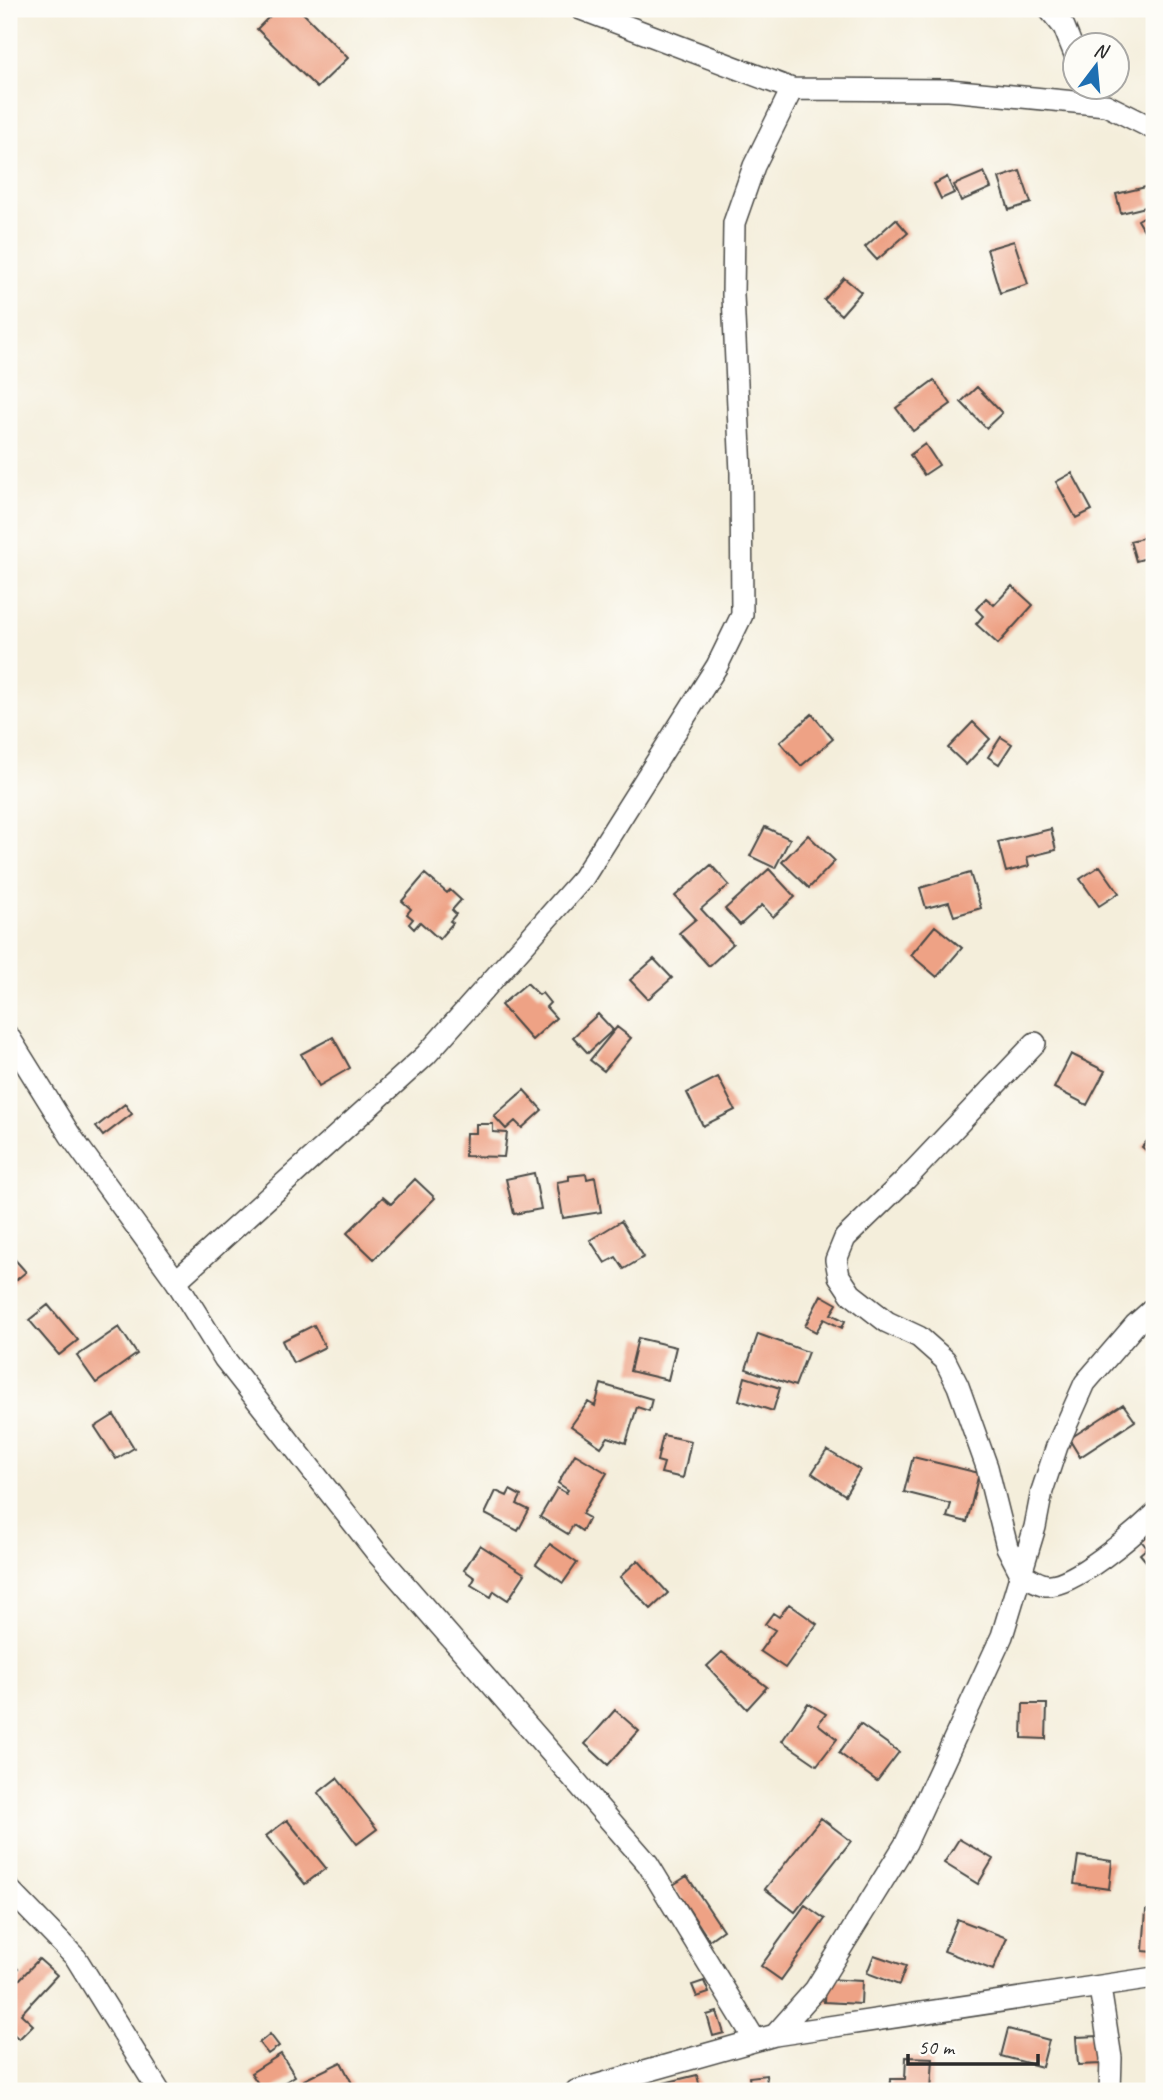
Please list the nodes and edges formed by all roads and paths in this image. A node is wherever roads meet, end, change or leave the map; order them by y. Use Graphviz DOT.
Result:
graph roads {
  1 [pos="580,9"];
  2 [pos="1049,9"];
  3 [pos="1066,32"];
  4 [pos="792,89"];
  5 [pos="1062,95"];
  6 [pos="1108,102"];
  7 [pos="1154,130"];
  8 [pos="9,1037"];
  9 [pos="1035,1043"];
  10 [pos="176,1280"];
  11 [pos="1154,1308"];
  12 [pos="1154,1515"];
  13 [pos="1021,1574"];
  14 [pos="9,1889"];
  15 [pos="1154,1978"];
  16 [pos="1100,1988"];
  17 [pos="765,2037"];
  18 [pos="159,2091"];
  19 [pos="576,2091"];
  20 [pos="1110,2091"];
  1 -- 4 [label="street"];
  2 -- 3 [label="street"];
  4 -- 5 [label="street"];
  4 -- 10 [label="street"];
  6 -- 7 [label="street"];
  8 -- 10 [label="street"];
  9 -- 13 [label="street"];
  10 -- 17 [label="street"];
  11 -- 13 [label="street"];
  12 -- 13 [label="street"];
  13 -- 17 [label="street"];
  14 -- 18 [label="street"];
  15 -- 16 [label="street"];
  16 -- 17 [label="street"];
  16 -- 20 [label="street"];
  17 -- 19 [label="street"];
}
